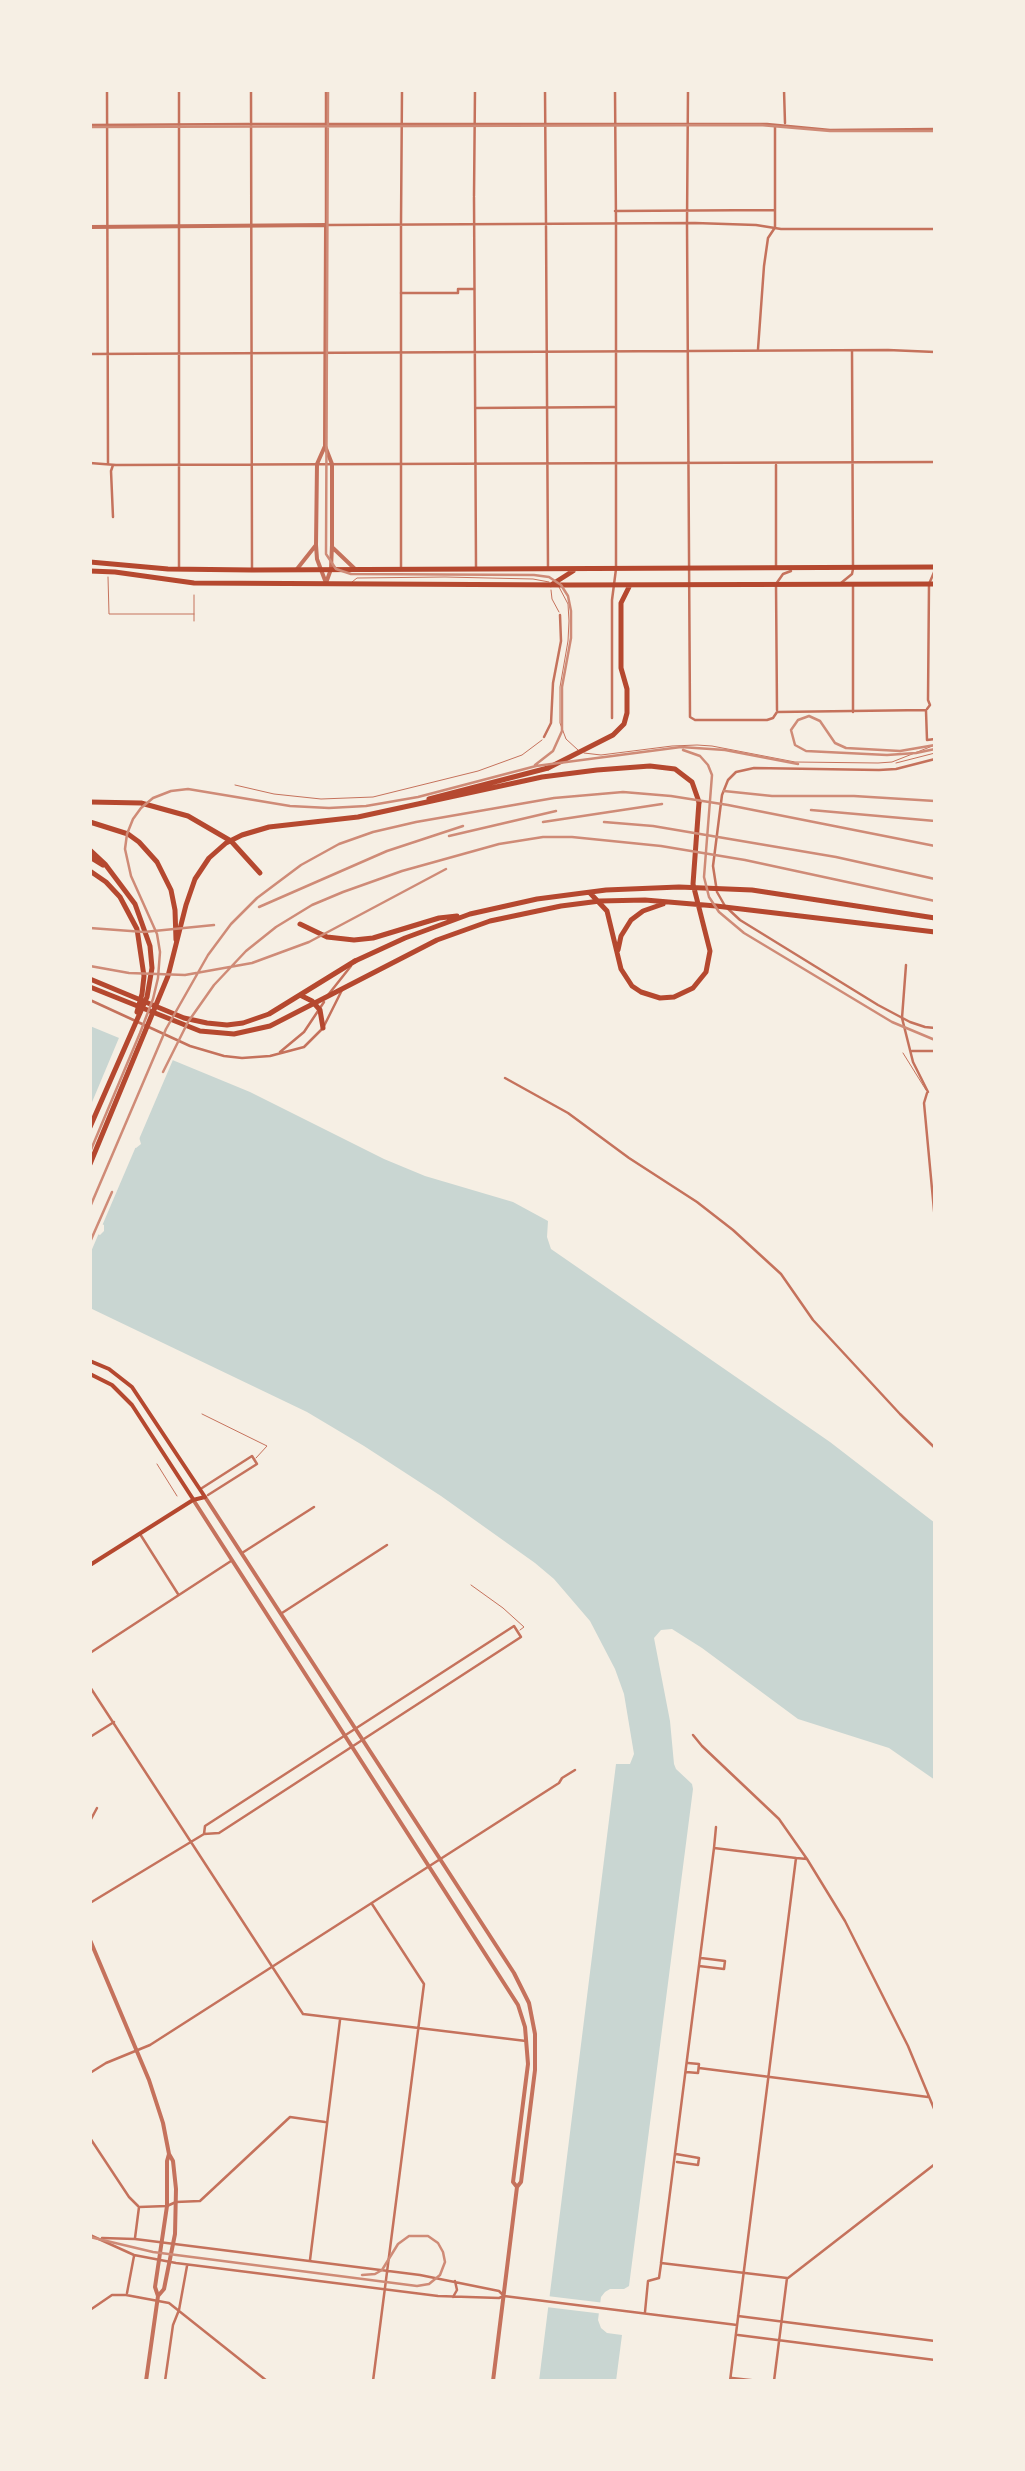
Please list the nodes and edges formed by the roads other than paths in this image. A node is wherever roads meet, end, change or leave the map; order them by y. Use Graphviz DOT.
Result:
graph roads {
  1 [pos="107,90"];
  2 [pos="179,90"];
  3 [pos="251,90"];
  4 [pos="326,90"];
  5 [pos="402,90"];
  6 [pos="475,90"];
  7 [pos="545,90"];
  8 [pos="615,90"];
  9 [pos="688,90"];
  10 [pos="784,90"];
  11 [pos="546,123"];
  12 [pos="179,124"];
  13 [pos="250,124"];
  14 [pos="326,124"];
  15 [pos="400,124"];
  16 [pos="475,124"];
  17 [pos="686,124"];
  18 [pos="774,124"];
  19 [pos="90,125"];
  20 [pos="107,125"];
  21 [pos="615,125"];
  22 [pos="785,126"];
  23 [pos="935,129"];
  24 [pos="687,210"];
  25 [pos="775,210"];
  26 [pos="615,211"];
  27 [pos="616,224"];
  28 [pos="687,224"];
  29 [pos="326,225"];
  30 [pos="401,225"];
  31 [pos="251,226"];
  32 [pos="475,226"];
  33 [pos="546,226"];
  34 [pos="106,227"];
  35 [pos="178,227"];
  36 [pos="90,228"];
  37 [pos="775,228"];
  38 [pos="935,229"];
  39 [pos="476,289"];
  40 [pos="401,293"];
  41 [pos="688,350"];
  42 [pos="758,350"];
  43 [pos="852,350"];
  44 [pos="476,351"];
  45 [pos="547,351"];
  46 [pos="616,351"];
  47 [pos="251,352"];
  48 [pos="326,352"];
  49 [pos="401,352"];
  50 [pos="935,352"];
  51 [pos="178,353"];
  52 [pos="90,354"];
  53 [pos="107,354"];
  54 [pos="616,407"];
  55 [pos="476,408"];
  56 [pos="547,408"];
  57 [pos="325,446"];
  58 [pos="852,462"];
  59 [pos="935,462"];
  60 [pos="90,463"];
  61 [pos="616,463"];
  62 [pos="688,463"];
  63 [pos="776,463"];
  64 [pos="110,464"];
  65 [pos="316,464"];
  66 [pos="332,464"];
  67 [pos="401,464"];
  68 [pos="476,464"];
  69 [pos="547,464"];
  70 [pos="179,465"];
  71 [pos="252,465"];
  72 [pos="113,517"];
  73 [pos="316,545"];
  74 [pos="332,546"];
  75 [pos="90,562"];
  76 [pos="935,568"];
  77 [pos="178,569"];
  78 [pos="320,569"];
  79 [pos="331,569"];
  80 [pos="355,569"];
  81 [pos="401,569"];
  82 [pos="476,569"];
  83 [pos="576,569"];
  84 [pos="616,569"];
  85 [pos="689,569"];
  86 [pos="776,569"];
  87 [pos="794,569"];
  88 [pos="853,569"];
  89 [pos="252,570"];
  90 [pos="296,570"];
  91 [pos="546,570"];
  92 [pos="90,571"];
  93 [pos="108,571"];
  94 [pos="165,580"];
  95 [pos="326,584"];
  96 [pos="554,584"];
  97 [pos="776,584"];
  98 [pos="840,584"];
  99 [pos="853,584"];
  100 [pos="932,584"];
  101 [pos="614,585"];
  102 [pos="630,585"];
  103 [pos="689,585"];
  104 [pos="194,594"];
  105 [pos="194,614"];
  106 [pos="560,615"];
  107 [pos="194,621"];
  108 [pos="627,689"];
  109 [pos="612,692"];
  110 [pos="933,708"];
  111 [pos="776,710"];
  112 [pos="927,711"];
  113 [pos="853,712"];
  114 [pos="612,718"];
  115 [pos="544,737"];
  116 [pos="935,739"];
  117 [pos="935,746"];
  118 [pos="581,752"];
  119 [pos="935,756"];
  120 [pos="892,762"];
  121 [pos="235,786"];
  122 [pos="90,802"];
  123 [pos="422,802"];
  124 [pos="90,822"];
  125 [pos="90,854"];
  126 [pos="90,870"];
  127 [pos="260,873"];
  128 [pos="588,891"];
  129 [pos="600,901"];
  130 [pos="669,902"];
  131 [pos="470,914"];
  132 [pos="935,918"];
  133 [pos="300,924"];
  134 [pos="935,932"];
  135 [pos="176,949"];
  136 [pos="618,958"];
  137 [pos="355,961"];
  138 [pos="906,965"];
  139 [pos="90,979"];
  140 [pos="90,987"];
  141 [pos="343,988"];
  142 [pos="302,995"];
  143 [pos="326,998"];
  144 [pos="90,1000"];
  145 [pos="317,1006"];
  146 [pos="902,1018"];
  147 [pos="323,1028"];
  148 [pos="935,1028"];
  149 [pos="132,1030"];
  150 [pos="911,1051"];
  151 [pos="935,1051"];
  152 [pos="278,1053"];
  153 [pos="506,1078"];
  154 [pos="935,1090"];
  155 [pos="928,1092"];
  156 [pos="90,1127"];
  157 [pos="90,1164"];
  158 [pos="935,1222"];
  159 [pos="90,1361"];
  160 [pos="90,1374"];
  161 [pos="202,1414"];
  162 [pos="935,1448"];
  163 [pos="254,1460"];
  164 [pos="157,1464"];
  165 [pos="200,1489"];
  166 [pos="177,1496"];
  167 [pos="205,1497"];
  168 [pos="194,1500"];
  169 [pos="314,1507"];
  170 [pos="140,1534"];
  171 [pos="386,1546"];
  172 [pos="241,1553"];
  173 [pos="232,1560"];
  174 [pos="90,1566"];
  175 [pos="471,1585"];
  176 [pos="179,1595"];
  177 [pos="280,1614"];
  178 [pos="518,1632"];
  179 [pos="90,1652"];
  180 [pos="90,1686"];
  181 [pos="114,1722"];
  182 [pos="355,1729"];
  183 [pos="346,1735"];
  184 [pos="693,1735"];
  185 [pos="90,1737"];
  186 [pos="363,1740"];
  187 [pos="353,1746"];
  188 [pos="575,1770"];
  189 [pos="97,1808"];
  190 [pos="90,1820"];
  191 [pos="716,1827"];
  192 [pos="204,1834"];
  193 [pos="191,1842"];
  194 [pos="714,1848"];
  195 [pos="796,1858"];
  196 [pos="440,1859"];
  197 [pos="807,1859"];
  198 [pos="430,1865"];
  199 [pos="90,1903"];
  200 [pos="371,1903"];
  201 [pos="90,1940"];
  202 [pos="700,1958"];
  203 [pos="272,1966"];
  204 [pos="699,1966"];
  205 [pos="340,2018"];
  206 [pos="419,2028"];
  207 [pos="527,2041"];
  208 [pos="137,2050"];
  209 [pos="686,2063"];
  210 [pos="699,2068"];
  211 [pos="685,2072"];
  212 [pos="90,2073"];
  213 [pos="768,2076"];
  214 [pos="524,2098"];
  215 [pos="930,2098"];
  216 [pos="532,2099"];
  217 [pos="935,2111"];
  218 [pos="327,2122"];
  219 [pos="90,2138"];
  220 [pos="170,2154"];
  221 [pos="675,2154"];
  222 [pos="674,2162"];
  223 [pos="935,2164"];
  224 [pos="517,2187"];
  225 [pos="179,2202"];
  226 [pos="167,2206"];
  227 [pos="140,2207"];
  228 [pos="90,2235"];
  229 [pos="100,2238"];
  230 [pos="135,2240"];
  231 [pos="161,2243"];
  232 [pos="173,2244"];
  233 [pos="134,2255"];
  234 [pos="158,2260"];
  235 [pos="310,2261"];
  236 [pos="170,2262"];
  237 [pos="661,2263"];
  238 [pos="187,2264"];
  239 [pos="387,2271"];
  240 [pos="743,2273"];
  241 [pos="787,2278"];
  242 [pos="455,2280"];
  243 [pos="385,2289"];
  244 [pos="126,2295"];
  245 [pos="504,2296"];
  246 [pos="158,2298"];
  247 [pos="452,2298"];
  248 [pos="90,2310"];
  249 [pos="179,2310"];
  250 [pos="644,2314"];
  251 [pos="738,2316"];
  252 [pos="782,2322"];
  253 [pos="737,2325"];
  254 [pos="736,2334"];
  255 [pos="779,2340"];
  256 [pos="935,2341"];
  257 [pos="935,2360"];
  258 [pos="259,2374"];
  259 [pos="731,2379"];
  260 [pos="146,2381"];
  261 [pos="165,2381"];
  262 [pos="254,2381"];
  263 [pos="267,2381"];
  264 [pos="373,2381"];
  265 [pos="493,2381"];
  266 [pos="760,2381"];
  267 [pos="774,2381"];
  1 -- 20 [label="street"];
  2 -- 12 [label="street"];
  3 -- 13 [label="street"];
  4 -- 14 [label="street"];
  5 -- 15 [label="street"];
  6 -- 16 [label="street"];
  7 -- 11 [label="street"];
  8 -- 21 [label="street"];
  9 -- 17 [label="street"];
  10 -- 22 [label="street"];
  11 -- 16 [label="street"];
  11 -- 21 [label="street"];
  11 -- 33 [label="street"];
  12 -- 13 [label="street"];
  12 -- 20 [label="street"];
  12 -- 35 [label="street"];
  13 -- 14 [label="street"];
  13 -- 31 [label="street"];
  14 -- 15 [label="street"];
  14 -- 29 [label="street"];
  15 -- 16 [label="street"];
  15 -- 30 [label="street"];
  16 -- 32 [label="street"];
  17 -- 18 [label="street"];
  17 -- 21 [label="street"];
  17 -- 24 [label="street"];
  18 -- 22 [label="street"];
  18 -- 25 [label="street"];
  19 -- 20 [label="street"];
  20 -- 34 [label="street"];
  21 -- 26 [label="street"];
  22 -- 23 [label="street"];
  24 -- 25 [label="street"];
  24 -- 26 [label="street"];
  24 -- 28 [label="street"];
  25 -- 37 [label="street"];
  26 -- 27 [label="street"];
  27 -- 28 [label="street"];
  27 -- 33 [label="street"];
  27 -- 46 [label="street"];
  28 -- 37 [label="street"];
  28 -- 41 [label="street"];
  29 -- 30 [label="street"];
  29 -- 31 [label="street"];
  29 -- 48 [label="street"];
  30 -- 32 [label="street"];
  30 -- 40 [label="street"];
  31 -- 35 [label="street"];
  31 -- 47 [label="street"];
  32 -- 33 [label="street"];
  32 -- 39 [label="street"];
  33 -- 45 [label="street"];
  34 -- 35 [label="street"];
  34 -- 36 [label="street"];
  34 -- 53 [label="street"];
  35 -- 51 [label="street"];
  37 -- 38 [label="street"];
  37 -- 42 [label="street"];
  39 -- 40 [label="street"];
  39 -- 44 [label="street"];
  40 -- 49 [label="street"];
  41 -- 42 [label="street"];
  41 -- 46 [label="street"];
  41 -- 62 [label="street"];
  42 -- 43 [label="street"];
  43 -- 50 [label="street"];
  43 -- 58 [label="street"];
  44 -- 45 [label="street"];
  44 -- 49 [label="street"];
  44 -- 55 [label="street"];
  45 -- 46 [label="street"];
  45 -- 56 [label="street"];
  46 -- 54 [label="street"];
  47 -- 48 [label="street"];
  47 -- 51 [label="street"];
  47 -- 71 [label="street"];
  48 -- 49 [label="street"];
  48 -- 57 [label="street"];
  49 -- 67 [label="street"];
  51 -- 53 [label="street"];
  51 -- 70 [label="street"];
  52 -- 53 [label="street"];
  53 -- 64 [label="street"];
  54 -- 56 [label="street"];
  54 -- 61 [label="street"];
  55 -- 56 [label="street"];
  55 -- 68 [label="street"];
  56 -- 69 [label="street"];
  57 -- 65 [label="street"];
  57 -- 66 [label="street"];
  58 -- 59 [label="street"];
  58 -- 63 [label="street"];
  58 -- 88 [label="street"];
  60 -- 64 [label="street"];
  61 -- 62 [label="street"];
  61 -- 69 [label="street"];
  61 -- 84 [label="street"];
  62 -- 63 [label="street"];
  62 -- 85 [label="street"];
  63 -- 86 [label="street"];
  64 -- 70 [label="street"];
  64 -- 72 [label="street"];
  65 -- 66 [label="street"];
  65 -- 71 [label="street"];
  65 -- 73 [label="street"];
  66 -- 67 [label="street"];
  66 -- 74 [label="street"];
  67 -- 68 [label="street"];
  67 -- 81 [label="street"];
  68 -- 69 [label="street"];
  68 -- 82 [label="street"];
  69 -- 91 [label="street"];
  70 -- 71 [label="street"];
  70 -- 77 [label="street"];
  71 -- 89 [label="street"];
  73 -- 78 [label="street"];
  73 -- 90 [label="street"];
  74 -- 79 [label="street"];
  74 -- 80 [label="street"];
  75 -- 77 [label="main road"];
  76 -- 88 [label="main road"];
  76 -- 100 [label="street"];
  77 -- 89 [label="main road"];
  77 -- 94 [label="main road"];
  78 -- 79 [label="main road"];
  78 -- 90 [label="main road"];
  78 -- 95 [label="street"];
  79 -- 80 [label="main road"];
  79 -- 95 [label="street"];
  80 -- 81 [label="main road"];
  81 -- 82 [label="main road"];
  82 -- 91 [label="main road"];
  83 -- 84 [label="main road"];
  83 -- 91 [label="main road"];
  83 -- 96 [label="main road"];
  84 -- 85 [label="main road"];
  84 -- 101 [label="street"];
  85 -- 86 [label="main road"];
  85 -- 103 [label="street"];
  86 -- 87 [label="main road"];
  87 -- 88 [label="main road"];
  87 -- 97 [label="street"];
  88 -- 98 [label="street"];
  89 -- 90 [label="main road"];
  92 -- 93 [label="main road"];
  93 -- 94 [label="main road"];
  93 -- 105 [label="lane"];
  94 -- 95 [label="main road"];
  95 -- 96 [label="main road"];
  96 -- 101 [label="main road"];
  96 -- 106 [label="lane"];
  96 -- 118 [label="lane"];
  97 -- 98 [label="main road"];
  97 -- 103 [label="main road"];
  97 -- 111 [label="street"];
  98 -- 99 [label="main road"];
  99 -- 100 [label="main road"];
  99 -- 113 [label="street"];
  100 -- 110 [label="street"];
  101 -- 102 [label="main road"];
  101 -- 109 [label="street"];
  102 -- 103 [label="main road"];
  102 -- 108 [label="main road"];
  103 -- 111 [label="street"];
  104 -- 105 [label="lane"];
  105 -- 107 [label="lane"];
  106 -- 115 [label="street"];
  108 -- 109 [label="street"];
  108 -- 118 [label="main road"];
  109 -- 114 [label="street"];
  110 -- 112 [label="street"];
  110 -- 112 [label="street"];
  111 -- 113 [label="street"];
  112 -- 113 [label="street"];
  112 -- 116 [label="street"];
  115 -- 121 [label="lane"];
  117 -- 120 [label="lane"];
  118 -- 120 [label="lane"];
  118 -- 123 [label="main road"];
  119 -- 120 [label="lane"];
  119 -- 146 [label="street"];
  122 -- 127 [label="main road"];
  123 -- 135 [label="main road"];
  123 -- 136 [label="main road"];
  124 -- 135 [label="main road"];
  125 -- 149 [label="main road"];
  126 -- 149 [label="main road"];
  128 -- 129 [label="main road"];
  128 -- 131 [label="main road"];
  128 -- 132 [label="main road"];
  129 -- 130 [label="main road"];
  129 -- 136 [label="main road"];
  129 -- 141 [label="main road"];
  130 -- 134 [label="main road"];
  130 -- 136 [label="main road"];
  131 -- 133 [label="main road"];
  131 -- 137 [label="main road"];
  135 -- 157 [label="main road"];
  137 -- 142 [label="main road"];
  137 -- 143 [label="street"];
  138 -- 146 [label="street"];
  139 -- 142 [label="main road"];
  140 -- 145 [label="main road"];
  141 -- 143 [label="main road"];
  141 -- 147 [label="street"];
  142 -- 145 [label="main road"];
  143 -- 145 [label="main road"];
  144 -- 152 [label="street"];
  145 -- 147 [label="main road"];
  145 -- 152 [label="street"];
  146 -- 148 [label="street"];
  146 -- 150 [label="street"];
  147 -- 152 [label="street"];
  149 -- 156 [label="main road"];
  150 -- 151 [label="street"];
  150 -- 155 [label="street"];
  150 -- 155 [label="lane"];
  153 -- 162 [label="street"];
  154 -- 155 [label="street"];
  155 -- 158 [label="street"];
  159 -- 165 [label="main road"];
  160 -- 168 [label="main road"];
  161 -- 163 [label="lane"];
  163 -- 165 [label="street"];
  163 -- 167 [label="street"];
  164 -- 166 [label="lane"];
  165 -- 167 [label="main road"];
  165 -- 168 [label="main road"];
  167 -- 168 [label="main road"];
  167 -- 172 [label="street"];
  168 -- 170 [label="main road"];
  168 -- 173 [label="street"];
  169 -- 172 [label="street"];
  170 -- 174 [label="main road"];
  170 -- 176 [label="street"];
  171 -- 177 [label="street"];
  172 -- 177 [label="street"];
  173 -- 176 [label="street"];
  173 -- 183 [label="street"];
  175 -- 178 [label="lane"];
  176 -- 179 [label="street"];
  177 -- 182 [label="street"];
  178 -- 182 [label="street"];
  178 -- 186 [label="street"];
  180 -- 181 [label="street"];
  181 -- 185 [label="street"];
  181 -- 193 [label="street"];
  182 -- 183 [label="street"];
  182 -- 186 [label="street"];
  183 -- 187 [label="street"];
  183 -- 192 [label="street"];
  184 -- 197 [label="street"];
  186 -- 187 [label="street"];
  186 -- 196 [label="street"];
  187 -- 192 [label="street"];
  187 -- 198 [label="street"];
  188 -- 196 [label="street"];
  189 -- 190 [label="street"];
  191 -- 194 [label="street"];
  192 -- 193 [label="street"];
  193 -- 199 [label="street"];
  193 -- 203 [label="street"];
  194 -- 195 [label="street"];
  194 -- 202 [label="street"];
  195 -- 197 [label="street"];
  195 -- 213 [label="street"];
  196 -- 198 [label="street"];
  196 -- 216 [label="street"];
  197 -- 215 [label="street"];
  198 -- 200 [label="street"];
  198 -- 207 [label="street"];
  200 -- 203 [label="street"];
  200 -- 206 [label="street"];
  201 -- 208 [label="street"];
  202 -- 204 [label="street"];
  202 -- 204 [label="street"];
  203 -- 205 [label="street"];
  203 -- 208 [label="street"];
  204 -- 209 [label="street"];
  205 -- 206 [label="street"];
  205 -- 218 [label="street"];
  206 -- 207 [label="street"];
  206 -- 239 [label="street"];
  207 -- 214 [label="street"];
  208 -- 212 [label="street"];
  208 -- 220 [label="street"];
  209 -- 210 [label="street"];
  209 -- 211 [label="street"];
  210 -- 211 [label="street"];
  210 -- 213 [label="street"];
  211 -- 221 [label="street"];
  213 -- 215 [label="street"];
  213 -- 240 [label="street"];
  214 -- 216 [label="street"];
  214 -- 224 [label="street"];
  215 -- 217 [label="street"];
  216 -- 224 [label="street"];
  218 -- 225 [label="street"];
  218 -- 235 [label="street"];
  219 -- 227 [label="street"];
  220 -- 225 [label="street"];
  220 -- 226 [label="street"];
  221 -- 222 [label="street"];
  221 -- 222 [label="street"];
  222 -- 237 [label="street"];
  223 -- 241 [label="street"];
  224 -- 245 [label="street"];
  225 -- 226 [label="street"];
  225 -- 232 [label="street"];
  226 -- 227 [label="street"];
  226 -- 231 [label="street"];
  227 -- 230 [label="street"];
  228 -- 229 [label="street"];
  229 -- 230 [label="street"];
  229 -- 233 [label="street"];
  230 -- 231 [label="street"];
  231 -- 232 [label="street"];
  231 -- 234 [label="street"];
  232 -- 235 [label="street"];
  232 -- 236 [label="street"];
  233 -- 234 [label="street"];
  233 -- 244 [label="street"];
  234 -- 236 [label="street"];
  234 -- 246 [label="street"];
  235 -- 239 [label="street"];
  236 -- 238 [label="street"];
  236 -- 246 [label="street"];
  237 -- 240 [label="street"];
  237 -- 250 [label="street"];
  238 -- 243 [label="street"];
  238 -- 249 [label="street"];
  239 -- 242 [label="street"];
  239 -- 243 [label="street"];
  240 -- 241 [label="street"];
  240 -- 251 [label="street"];
  241 -- 252 [label="street"];
  242 -- 245 [label="street"];
  242 -- 247 [label="street"];
  243 -- 247 [label="street"];
  243 -- 264 [label="street"];
  244 -- 246 [label="street"];
  244 -- 248 [label="street"];
  245 -- 247 [label="street"];
  245 -- 250 [label="street"];
  245 -- 265 [label="street"];
  246 -- 249 [label="street"];
  246 -- 260 [label="street"];
  249 -- 258 [label="street"];
  249 -- 261 [label="street"];
  250 -- 253 [label="street"];
  251 -- 252 [label="street"];
  251 -- 253 [label="street"];
  252 -- 255 [label="street"];
  252 -- 256 [label="street"];
  253 -- 254 [label="street"];
  254 -- 255 [label="street"];
  254 -- 259 [label="street"];
  255 -- 257 [label="street"];
  255 -- 267 [label="street"];
  258 -- 262 [label="street"];
  258 -- 263 [label="street"];
  259 -- 266 [label="street"];
}
